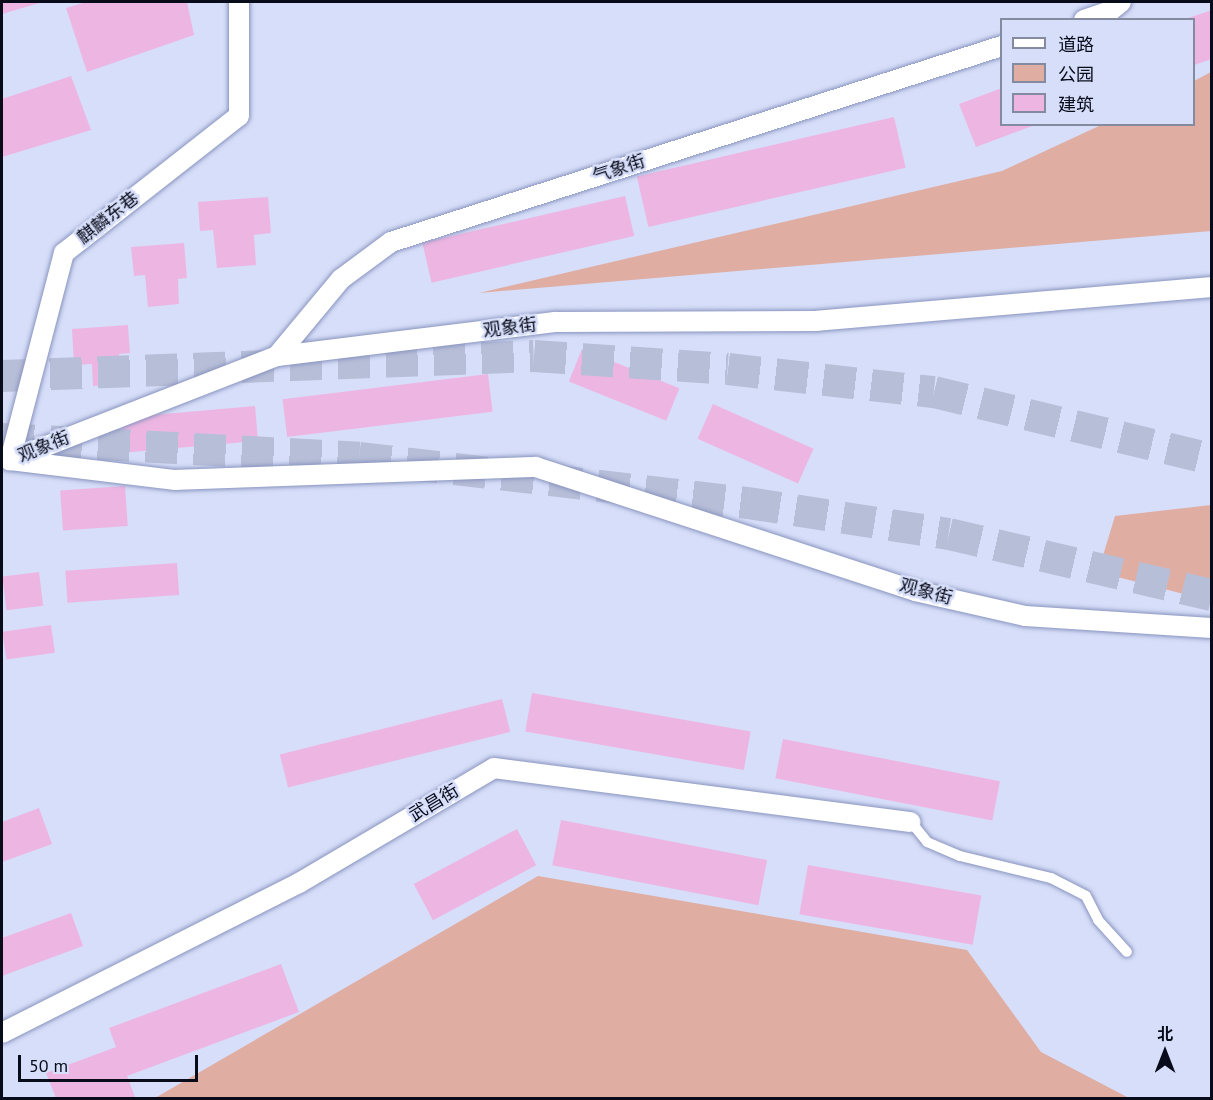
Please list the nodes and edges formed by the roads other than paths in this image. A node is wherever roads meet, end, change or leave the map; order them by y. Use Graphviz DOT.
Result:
graph roads {
  1 [pos="239,2"];
  2 [pos="1121,2"];
  3 [pos="1090,18"];
  4 [pos="1000,47"];
  5 [pos="1212,287"];
  6 [pos="277,356"];
  7 [pos="6,462"];
  8 [pos="1212,628"];
  9 [pos="911,822"];
  10 [pos="1127,952"];
  11 [pos="2,1033"];
  1 -- 7 [label="street, 麒麟东巷"];
  2 -- 3 [label="street"];
  4 -- 6 [label="street, 气象街"];
  5 -- 6 [label="street, 观象街"];
  6 -- 7 [label="street, 观象街"];
  7 -- 8 [label="street, 观象街"];
  9 -- 10 [label="lane"];
  9 -- 11 [label="street, 武昌街"];
}
